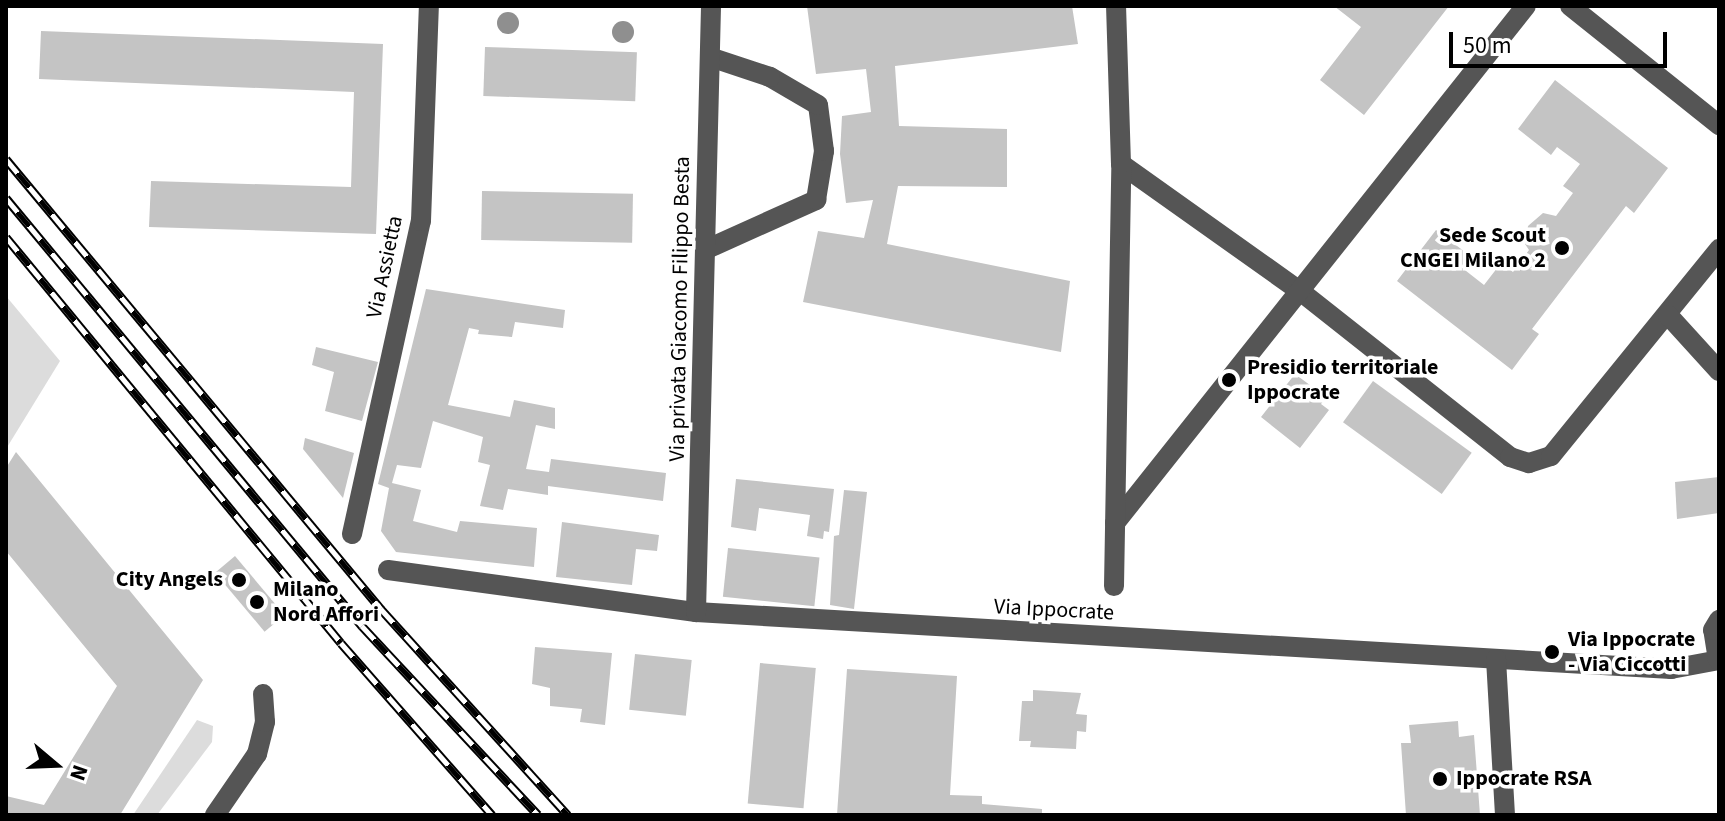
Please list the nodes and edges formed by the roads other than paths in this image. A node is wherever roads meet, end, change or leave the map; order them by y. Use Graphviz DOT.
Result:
graph roads {
  1 [pos="429,6"];
  2 [pos="711,6"];
  3 [pos="1116,6"];
  4 [pos="1526,6"];
  5 [pos="1570,6"];
  6 [pos="710,57"];
  7 [pos="1719,125"];
  8 [pos="1121,164"];
  9 [pos="707,249"];
  10 [pos="1719,249"];
  11 [pos="1300,291"];
  12 [pos="1668,315"];
  13 [pos="1719,371"];
  14 [pos="1115,523"];
  15 [pos="352,534"];
  16 [pos="388,570"];
  17 [pos="1114,586"];
  18 [pos="696,612"];
  19 [pos="1719,620"];
  20 [pos="1496,659"];
  21 [pos="1719,660"];
  22 [pos="263,694"];
  23 [pos="215,815"];
  24 [pos="1505,815"];
  1 -- 15 [label="street, Via Assietta"];
  2 -- 6 [label="street, Via privata Giacomo Filippo Besta"];
  3 -- 8 [label="street"];
  4 -- 11 [label="street"];
  5 -- 7 [label="street"];
  6 -- 9 [label="street, Via privata Giacomo Filippo Besta"];
  6 -- 9 [label="street"];
  8 -- 11 [label="street"];
  8 -- 14 [label="street"];
  9 -- 18 [label="street, Via privata Giacomo Filippo Besta"];
  10 -- 12 [label="street"];
  11 -- 12 [label="street"];
  11 -- 14 [label="street"];
  12 -- 13 [label="street"];
  14 -- 17 [label="street"];
  16 -- 18 [label="street, Via Ippocrate"];
  18 -- 20 [label="street, Via Ippocrate"];
  19 -- 21 [label="street"];
  20 -- 21 [label="street, Via Ippocrate"];
  20 -- 24 [label="street"];
  22 -- 23 [label="street"];
}
